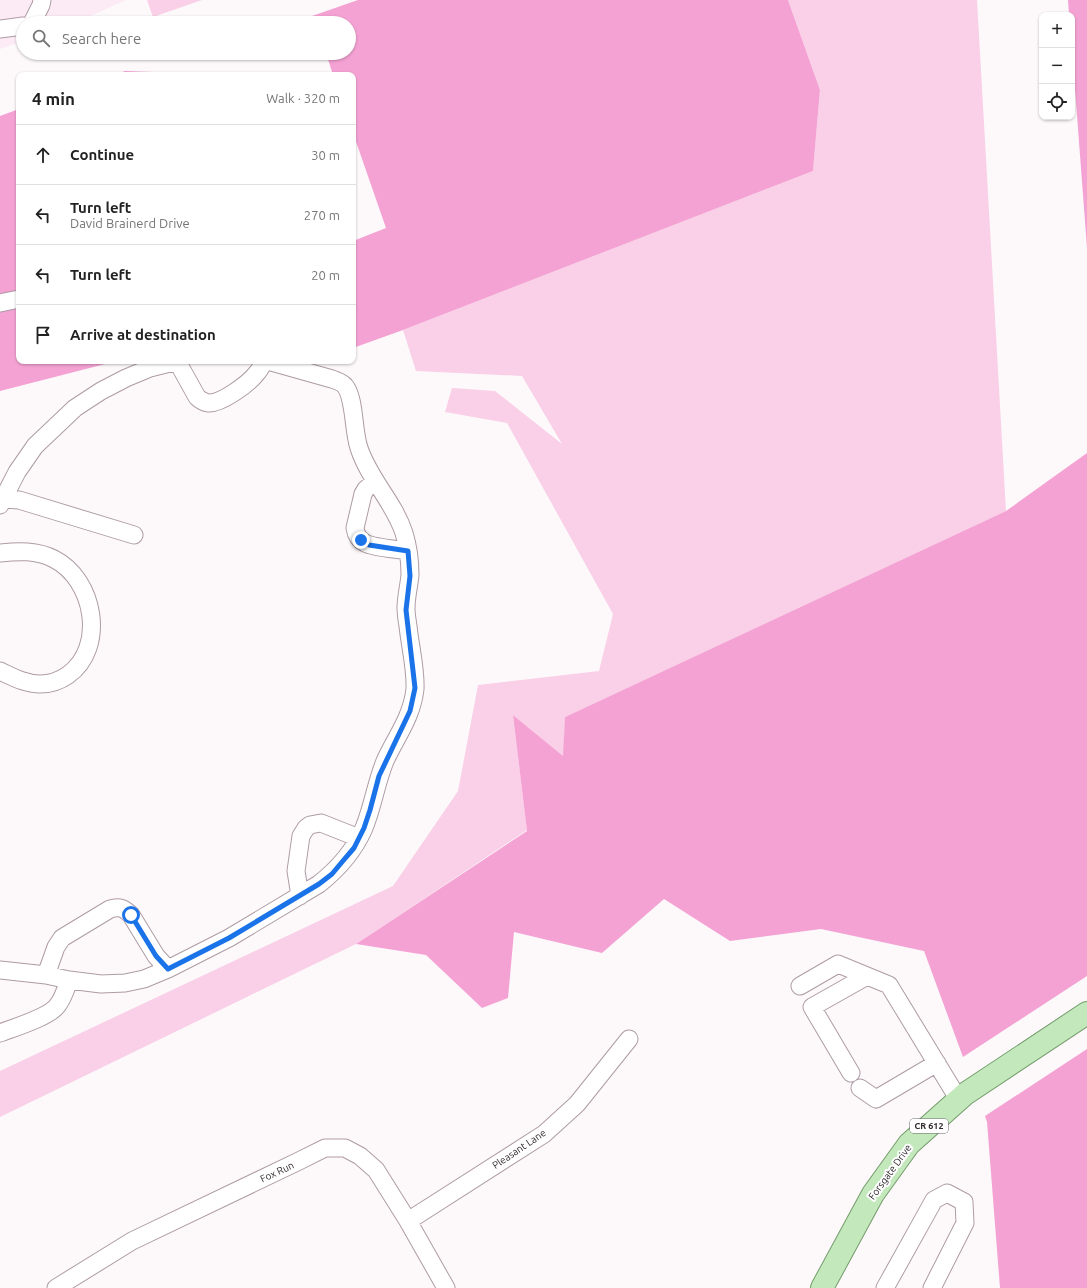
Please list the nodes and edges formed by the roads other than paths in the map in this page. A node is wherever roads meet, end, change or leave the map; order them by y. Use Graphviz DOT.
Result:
graph roads {
  1 [pos="42,0"];
  2 [pos="36,16"];
  3 [pos="16,27"];
  4 [pos="0,29"];
  5 [pos="16,300"];
  6 [pos="0,303"];
  7 [pos="166,364"];
  8 [pos="180,364"];
  9 [pos="264,364"];
  10 [pos="278,364"];
  11 [pos="376,481"];
  12 [pos="1,500"];
  13 [pos="134,535"];
  14 [pos="408,551"];
  15 [pos="0,553"];
  16 [pos="0,671"];
  17 [pos="359,838"];
  18 [pos="300,896"];
  19 [pos="168,969"];
  20 [pos="0,970"];
  21 [pos="46,975"];
  22 [pos="867,976"];
  23 [pos="69,980"];
  24 [pos="800,986"];
  25 [pos="1087,1013"];
  26 [pos="0,1033"];
  27 [pos="629,1039"];
  28 [pos="937,1063"];
  29 [pos="851,1073"];
  30 [pos="860,1088"];
  31 [pos="959,1100"];
  32 [pos="408,1221"];
  33 [pos="56,1288"];
  34 [pos="446,1288"];
  35 [pos="822,1288"];
  36 [pos="885,1288"];
  37 [pos="932,1288"];
  1 -- 2 [label="street"];
  3 -- 4 [label="street"];
  5 -- 6 [label="street"];
  7 -- 12 [label="street"];
  8 -- 9 [label="street"];
  10 -- 11 [label="street"];
  11 -- 14 [label="street"];
  11 -- 14 [label="street"];
  12 -- 13 [label="street"];
  14 -- 17 [label="street"];
  15 -- 16 [label="street"];
  17 -- 18 [label="street"];
  17 -- 18 [label="street"];
  18 -- 19 [label="street"];
  19 -- 21 [label="street"];
  19 -- 23 [label="street"];
  20 -- 21 [label="street"];
  21 -- 23 [label="street"];
  22 -- 24 [label="street"];
  22 -- 28 [label="street"];
  22 -- 29 [label="street"];
  23 -- 26 [label="street"];
  25 -- 31 [label="main road, Forsgate Drive / CR 612"];
  27 -- 32 [label="street, Pleasant Lane"];
  28 -- 30 [label="street"];
  28 -- 31 [label="street"];
  31 -- 35 [label="main road, Forsgate Drive / CR 612"];
  32 -- 33 [label="street, Fox Run"];
  32 -- 34 [label="street, Fox Run"];
  36 -- 37 [label="street"];
}
